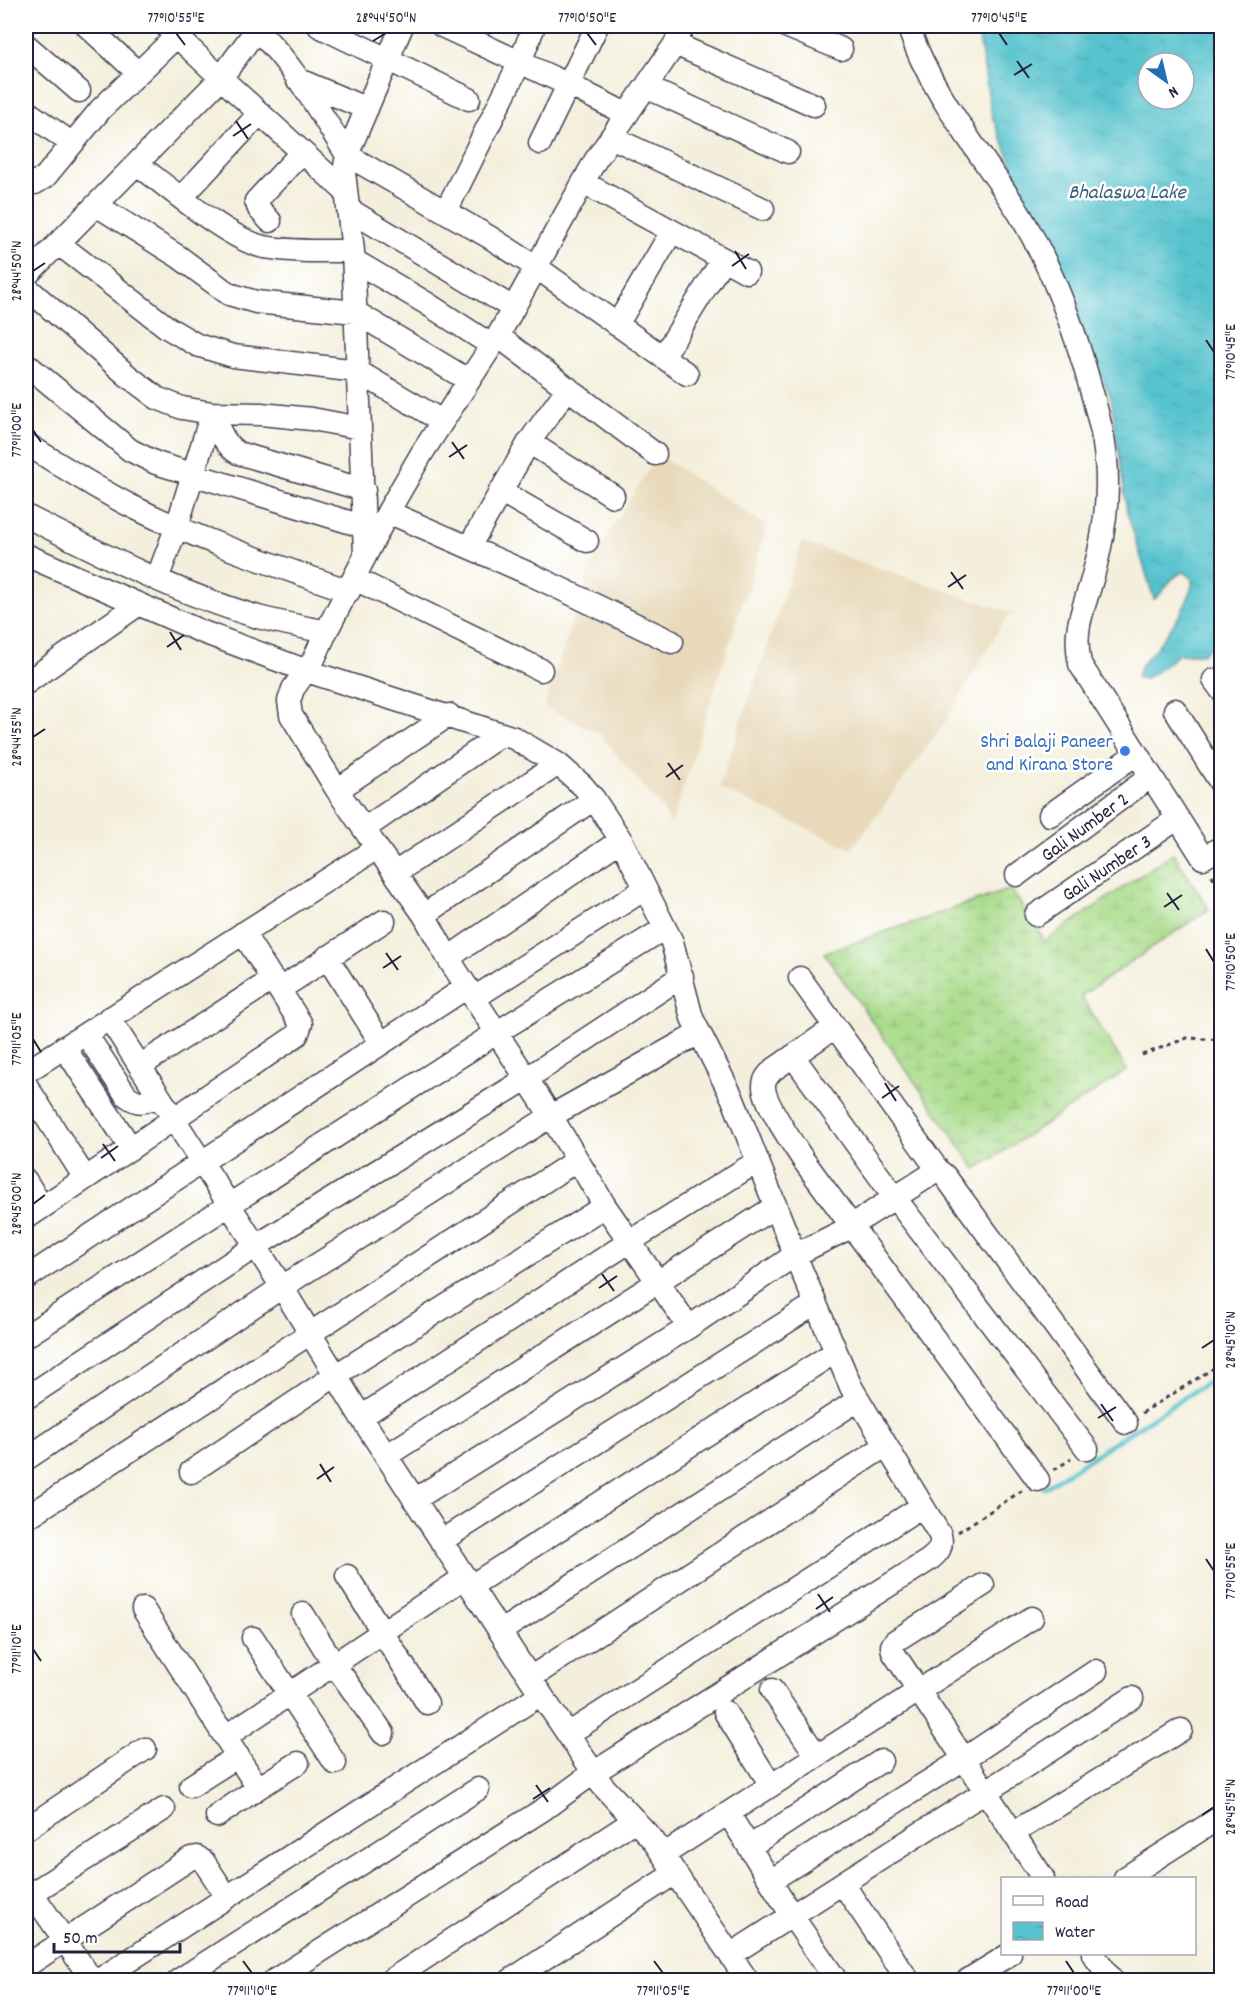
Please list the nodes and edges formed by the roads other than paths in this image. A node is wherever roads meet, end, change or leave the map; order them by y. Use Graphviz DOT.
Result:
graph roads {
  1 [pos="87,26"];
  2 [pos="319,26"];
  3 [pos="402,26"];
  4 [pos="442,26"];
  5 [pos="534,26"];
  6 [pos="597,26"];
  7 [pos="786,26"];
  8 [pos="908,26"];
  9 [pos="256,27"];
  10 [pos="177,29"];
  11 [pos="679,35"];
  12 [pos="26,45"];
  13 [pos="841,49"];
  14 [pos="388,60"];
  15 [pos="520,62"];
  16 [pos="137,72"];
  17 [pos="221,78"];
  18 [pos="297,79"];
  19 [pos="569,85"];
  20 [pos="646,87"];
  21 [pos="79,91"];
  22 [pos="469,99"];
  23 [pos="814,105"];
  24 [pos="367,109"];
  25 [pos="26,111"];
  26 [pos="260,113"];
  27 [pos="626,114"];
  28 [pos="611,137"];
  29 [pos="71,143"];
  30 [pos="540,143"];
  31 [pos="302,152"];
  32 [pos="788,152"];
  33 [pos="347,154"];
  34 [pos="137,164"];
  35 [pos="26,182"];
  36 [pos="584,183"];
  37 [pos="182,197"];
  38 [pos="347,201"];
  39 [pos="96,205"];
  40 [pos="763,209"];
  41 [pos="446,211"];
  42 [pos="270,221"];
  43 [pos="672,231"];
  44 [pos="59,244"];
  45 [pos="353,256"];
  46 [pos="723,259"];
  47 [pos="536,267"];
  48 [pos="747,272"];
  49 [pos="26,276"];
  50 [pos="26,287"];
  51 [pos="513,308"];
  52 [pos="355,312"];
  53 [pos="617,325"];
  54 [pos="494,340"];
  55 [pos="663,357"];
  56 [pos="26,364"];
  57 [pos="357,371"];
  58 [pos="687,374"];
  59 [pos="468,380"];
  60 [pos="568,388"];
  61 [pos="212,413"];
  62 [pos="442,422"];
  63 [pos="360,428"];
  64 [pos="530,442"];
  65 [pos="26,445"];
  66 [pos="655,454"];
  67 [pos="193,474"];
  68 [pos="364,490"];
  69 [pos="500,491"];
  70 [pos="613,496"];
  71 [pos="388,512"];
  72 [pos="26,516"];
  73 [pos="177,526"];
  74 [pos="365,527"];
  75 [pos="587,541"];
  76 [pos="470,547"];
  77 [pos="26,555"];
  78 [pos="365,556"];
  79 [pos="157,579"];
  80 [pos="352,585"];
  81 [pos="139,604"];
  82 [pos="672,642"];
  83 [pos="317,652"];
  84 [pos="541,670"];
  85 [pos="26,682"];
  86 [pos="1175,710"];
  87 [pos="448,715"];
  88 [pos="502,734"];
  89 [pos="1136,754"];
  90 [pos="558,764"];
  91 [pos="1150,777"];
  92 [pos="1221,785"];
  93 [pos="338,790"];
  94 [pos="594,799"];
  95 [pos="1050,815"];
  96 [pos="1177,819"];
  97 [pos="364,829"];
  98 [pos="621,840"];
  99 [pos="1221,847"];
  100 [pos="377,848"];
  101 [pos="395,873"];
  102 [pos="1017,875"];
  103 [pos="645,889"];
  104 [pos="424,915"];
  105 [pos="1036,915"];
  106 [pos="384,921"];
  107 [pos="665,928"];
  108 [pos="243,933"];
  109 [pos="327,957"];
  110 [pos="448,958"];
  111 [pos="682,976"];
  112 [pos="800,978"];
  113 [pos="276,984"];
  114 [pos="470,993"];
  115 [pos="109,1018"];
  116 [pos="835,1027"];
  117 [pos="496,1033"];
  118 [pos="699,1033"];
  119 [pos="86,1034"];
  120 [pos="381,1043"];
  121 [pos="64,1047"];
  122 [pos="793,1056"];
  123 [pos="140,1066"];
  124 [pos="26,1072"];
  125 [pos="526,1079"];
  126 [pos="26,1085"];
  127 [pos="158,1095"];
  128 [pos="551,1116"];
  129 [pos="173,1119"];
  130 [pos="131,1148"];
  131 [pos="577,1160"];
  132 [pos="201,1161"];
  133 [pos="758,1161"];
  134 [pos="938,1170"];
  135 [pos="85,1178"];
  136 [pos="26,1181"];
  137 [pos="896,1198"];
  138 [pos="229,1205"];
  139 [pos="605,1206"];
  140 [pos="776,1206"];
  141 [pos="34,1212"];
  142 [pos="852,1225"];
  143 [pos="629,1242"];
  144 [pos="256,1246"];
  145 [pos="799,1253"];
  146 [pos="26,1278"];
  147 [pos="659,1283"];
  148 [pos="282,1287"];
  149 [pos="815,1304"];
  150 [pos="689,1327"];
  151 [pos="310,1333"];
  152 [pos="26,1336"];
  153 [pos="835,1352"];
  154 [pos="336,1376"];
  155 [pos="26,1398"];
  156 [pos="858,1400"];
  157 [pos="361,1417"];
  158 [pos="1126,1423"];
  159 [pos="885,1446"];
  160 [pos="1087,1449"];
  161 [pos="386,1456"];
  162 [pos="26,1458"];
  163 [pos="191,1472"];
  164 [pos="1038,1480"];
  165 [pos="414,1500"];
  166 [pos="922,1506"];
  167 [pos="26,1518"];
  168 [pos="441,1541"];
  169 [pos="346,1576"];
  170 [pos="468,1582"];
  171 [pos="983,1585"];
  172 [pos="143,1609"];
  173 [pos="303,1614"];
  174 [pos="1032,1618"];
  175 [pos="501,1631"];
  176 [pos="382,1632"];
  177 [pos="253,1638"];
  178 [pos="334,1664"];
  179 [pos="1096,1671"];
  180 [pos="535,1686"];
  181 [pos="772,1690"];
  182 [pos="917,1691"];
  183 [pos="289,1694"];
  184 [pos="1132,1698"];
  185 [pos="427,1703"];
  186 [pos="725,1712"];
  187 [pos="218,1726"];
  188 [pos="1181,1730"];
  189 [pos="383,1733"];
  190 [pos="568,1734"];
  191 [pos="145,1749"];
  192 [pos="238,1756"];
  193 [pos="817,1756"];
  194 [pos="964,1759"];
  195 [pos="881,1761"];
  196 [pos="298,1763"];
  197 [pos="335,1763"];
  198 [pos="597,1778"];
  199 [pos="771,1785"];
  200 [pos="191,1786"];
  201 [pos="258,1788"];
  202 [pos="478,1789"];
  203 [pos="986,1791"];
  204 [pos="164,1809"];
  205 [pos="728,1813"];
  206 [pos="217,1816"];
  207 [pos="1221,1816"];
  208 [pos="635,1820"];
  209 [pos="26,1828"];
  210 [pos="1013,1833"];
  211 [pos="749,1847"];
  212 [pos="669,1864"];
  213 [pos="1042,1877"];
  214 [pos="1127,1877"];
  215 [pos="770,1881"];
  216 [pos="843,1884"];
  217 [pos="29,1895"];
  218 [pos="227,1897"];
  219 [pos="792,1916"];
  220 [pos="64,1940"];
  221 [pos="1007,1955"];
  222 [pos="1094,1955"];
  223 [pos="730,1956"];
  224 [pos="26,1966"];
  225 [pos="92,1980"];
  226 [pos="99,1980"];
  227 [pos="179,1980"];
  228 [pos="275,1980"];
  229 [pos="391,1980"];
  230 [pos="511,1980"];
  231 [pos="747,1980"];
  232 [pos="836,1980"];
  233 [pos="908,1980"];
  234 [pos="968,1980"];
  235 [pos="1112,1980"];
  1 -- 16 [label="street"];
  2 -- 14 [label="street"];
  3 -- 14 [label="street"];
  4 -- 15 [label="street"];
  5 -- 15 [label="street"];
  6 -- 19 [label="street"];
  7 -- 13 [label="street"];
  8 -- 89 [label="street"];
  9 -- 17 [label="street"];
  9 -- 18 [label="street"];
  10 -- 16 [label="street"];
  10 -- 17 [label="street"];
  11 -- 20 [label="street"];
  11 -- 23 [label="street"];
  12 -- 21 [label="street"];
  14 -- 22 [label="street"];
  14 -- 24 [label="street"];
  15 -- 19 [label="street"];
  15 -- 41 [label="street"];
  16 -- 29 [label="street"];
  17 -- 26 [label="street"];
  17 -- 34 [label="street"];
  18 -- 24 [label="street"];
  18 -- 33 [label="street"];
  19 -- 27 [label="street"];
  19 -- 30 [label="street"];
  20 -- 27 [label="street"];
  20 -- 32 [label="street"];
  24 -- 33 [label="street"];
  25 -- 29 [label="street"];
  26 -- 31 [label="street"];
  26 -- 37 [label="street"];
  27 -- 28 [label="street"];
  28 -- 36 [label="street"];
  28 -- 40 [label="street"];
  29 -- 35 [label="street"];
  31 -- 38 [label="street"];
  31 -- 42 [label="street"];
  33 -- 38 [label="street"];
  33 -- 41 [label="street"];
  34 -- 37 [label="street"];
  34 -- 39 [label="street"];
  36 -- 43 [label="street"];
  36 -- 47 [label="street"];
  37 -- 45 [label="street"];
  38 -- 45 [label="street"];
  38 -- 51 [label="street"];
  39 -- 44 [label="street"];
  39 -- 52 [label="street"];
  41 -- 47 [label="street"];
  43 -- 46 [label="street"];
  43 -- 53 [label="street"];
  44 -- 49 [label="street"];
  44 -- 57 [label="street"];
  45 -- 52 [label="street"];
  45 -- 54 [label="street"];
  46 -- 48 [label="street"];
  46 -- 55 [label="street"];
  47 -- 51 [label="street"];
  47 -- 53 [label="street"];
  50 -- 61 [label="street"];
  51 -- 54 [label="street"];
  52 -- 57 [label="street"];
  52 -- 59 [label="street"];
  53 -- 55 [label="street"];
  54 -- 59 [label="street"];
  54 -- 60 [label="street"];
  55 -- 58 [label="street"];
  56 -- 67 [label="street"];
  57 -- 62 [label="street"];
  57 -- 63 [label="street"];
  59 -- 62 [label="street"];
  60 -- 64 [label="street"];
  60 -- 66 [label="street"];
  61 -- 63 [label="street"];
  61 -- 67 [label="street"];
  61 -- 68 [label="street"];
  62 -- 71 [label="street"];
  63 -- 68 [label="street"];
  64 -- 69 [label="street"];
  64 -- 70 [label="street"];
  65 -- 73 [label="street"];
  67 -- 73 [label="street"];
  67 -- 74 [label="street"];
  68 -- 74 [label="street"];
  69 -- 75 [label="street"];
  69 -- 76 [label="street"];
  71 -- 76 [label="street"];
  71 -- 78 [label="street"];
  72 -- 79 [label="street"];
  73 -- 79 [label="street"];
  73 -- 80 [label="street"];
  74 -- 78 [label="street"];
  76 -- 82 [label="street"];
  77 -- 81 [label="street"];
  78 -- 80 [label="street"];
  79 -- 83 [label="street"];
  80 -- 83 [label="street"];
  80 -- 84 [label="street"];
  81 -- 83 [label="street"];
  81 -- 85 [label="street"];
  83 -- 87 [label="street"];
  83 -- 93 [label="street"];
  86 -- 92 [label="street"];
  87 -- 88 [label="street"];
  87 -- 93 [label="street"];
  88 -- 90 [label="street"];
  88 -- 97 [label="street"];
  89 -- 91 [label="street"];
  89 -- 95 [label="street"];
  90 -- 94 [label="street"];
  90 -- 101 [label="street"];
  91 -- 96 [label="street"];
  91 -- 102 [label="street, Gali Number 2"];
  93 -- 97 [label="street"];
  94 -- 98 [label="street"];
  94 -- 104 [label="street"];
  96 -- 99 [label="street"];
  96 -- 105 [label="street, Gali Number 3"];
  97 -- 100 [label="street"];
  98 -- 103 [label="street"];
  98 -- 110 [label="street"];
  100 -- 101 [label="street"];
  100 -- 108 [label="street"];
  101 -- 104 [label="street"];
  103 -- 107 [label="street"];
  103 -- 114 [label="street"];
  104 -- 110 [label="street"];
  106 -- 109 [label="street"];
  107 -- 111 [label="street"];
  107 -- 117 [label="street"];
  108 -- 113 [label="street"];
  108 -- 115 [label="street"];
  109 -- 113 [label="street"];
  109 -- 120 [label="street"];
  110 -- 114 [label="street"];
  111 -- 118 [label="street"];
  111 -- 125 [label="street"];
  112 -- 116 [label="street"];
  113 -- 123 [label="street"];
  113 -- 129 [label="street"];
  114 -- 117 [label="street"];
  114 -- 120 [label="street"];
  115 -- 119 [label="street"];
  115 -- 123 [label="street"];
  116 -- 122 [label="street"];
  116 -- 134 [label="street"];
  117 -- 125 [label="street"];
  117 -- 138 [label="street"];
  118 -- 128 [label="street"];
  118 -- 133 [label="street"];
  119 -- 121 [label="street"];
  119 -- 127 [label="street"];
  120 -- 132 [label="street"];
  121 -- 124 [label="street"];
  121 -- 130 [label="street"];
  122 -- 137 [label="street"];
  122 -- 142 [label="street"];
  123 -- 127 [label="street"];
  125 -- 128 [label="street"];
  125 -- 144 [label="street"];
  126 -- 135 [label="street"];
  127 -- 129 [label="street"];
  128 -- 131 [label="street"];
  128 -- 148 [label="street"];
  129 -- 130 [label="street"];
  129 -- 132 [label="street"];
  130 -- 135 [label="street"];
  131 -- 139 [label="street"];
  131 -- 151 [label="street"];
  132 -- 138 [label="street"];
  132 -- 146 [label="street"];
  133 -- 140 [label="street"];
  133 -- 143 [label="street"];
  134 -- 137 [label="street"];
  134 -- 158 [label="street"];
  135 -- 141 [label="street"];
  136 -- 141 [label="street"];
  137 -- 142 [label="street"];
  137 -- 160 [label="street"];
  138 -- 144 [label="street"];
  138 -- 152 [label="street"];
  139 -- 143 [label="street"];
  139 -- 154 [label="street"];
  140 -- 145 [label="street"];
  140 -- 147 [label="street"];
  142 -- 145 [label="street"];
  142 -- 164 [label="street"];
  143 -- 147 [label="street"];
  143 -- 157 [label="street"];
  144 -- 148 [label="street"];
  144 -- 155 [label="street"];
  145 -- 149 [label="street"];
  145 -- 150 [label="street"];
  147 -- 150 [label="street"];
  147 -- 161 [label="street"];
  148 -- 151 [label="street"];
  148 -- 162 [label="street"];
  149 -- 153 [label="street"];
  149 -- 168 [label="street"];
  150 -- 165 [label="street"];
  151 -- 154 [label="street"];
  151 -- 167 [label="street"];
  153 -- 156 [label="street"];
  153 -- 170 [label="street"];
  154 -- 157 [label="street"];
  154 -- 163 [label="street"];
  156 -- 159 [label="street"];
  156 -- 175 [label="street"];
  157 -- 161 [label="street"];
  159 -- 166 [label="street"];
  159 -- 180 [label="street"];
  161 -- 165 [label="street"];
  165 -- 168 [label="street"];
  166 -- 190 [label="street"];
  166 -- 198 [label="street"];
  168 -- 170 [label="street"];
  169 -- 176 [label="street"];
  170 -- 175 [label="street"];
  170 -- 176 [label="street"];
  171 -- 182 [label="street"];
  172 -- 187 [label="street"];
  173 -- 178 [label="street"];
  174 -- 182 [label="street"];
  175 -- 180 [label="street"];
  176 -- 178 [label="street"];
  176 -- 185 [label="street"];
  177 -- 183 [label="street"];
  178 -- 183 [label="street"];
  178 -- 189 [label="street"];
  179 -- 194 [label="street"];
  180 -- 190 [label="street"];
  180 -- 218 [label="street"];
  181 -- 193 [label="street"];
  182 -- 193 [label="street"];
  182 -- 194 [label="street"];
  183 -- 187 [label="street"];
  183 -- 197 [label="street"];
  184 -- 203 [label="street"];
  186 -- 199 [label="street"];
  187 -- 192 [label="street"];
  188 -- 210 [label="street"];
  190 -- 198 [label="street"];
  191 -- 209 [label="street"];
  192 -- 200 [label="street"];
  192 -- 201 [label="street"];
  193 -- 199 [label="street"];
  194 -- 203 [label="street"];
  194 -- 215 [label="street"];
  195 -- 211 [label="street"];
  196 -- 201 [label="street"];
  198 -- 208 [label="street"];
  198 -- 228 [label="street"];
  199 -- 205 [label="street"];
  201 -- 206 [label="street"];
  202 -- 227 [label="street"];
  203 -- 210 [label="street"];
  203 -- 216 [label="street"];
  204 -- 217 [label="street"];
  205 -- 211 [label="street"];
  205 -- 212 [label="street"];
  207 -- 214 [label="street"];
  208 -- 212 [label="street"];
  208 -- 229 [label="street"];
  210 -- 213 [label="street"];
  211 -- 215 [label="street"];
  212 -- 223 [label="street"];
  212 -- 230 [label="street"];
  215 -- 219 [label="street"];
  216 -- 219 [label="street"];
  216 -- 233 [label="street"];
  217 -- 220 [label="street"];
  218 -- 220 [label="street"];
  218 -- 226 [label="street"];
  219 -- 223 [label="street"];
  219 -- 232 [label="street"];
  220 -- 224 [label="street"];
  220 -- 225 [label="street"];
  221 -- 234 [label="street"];
  222 -- 235 [label="street"];
  223 -- 231 [label="street"];
}
